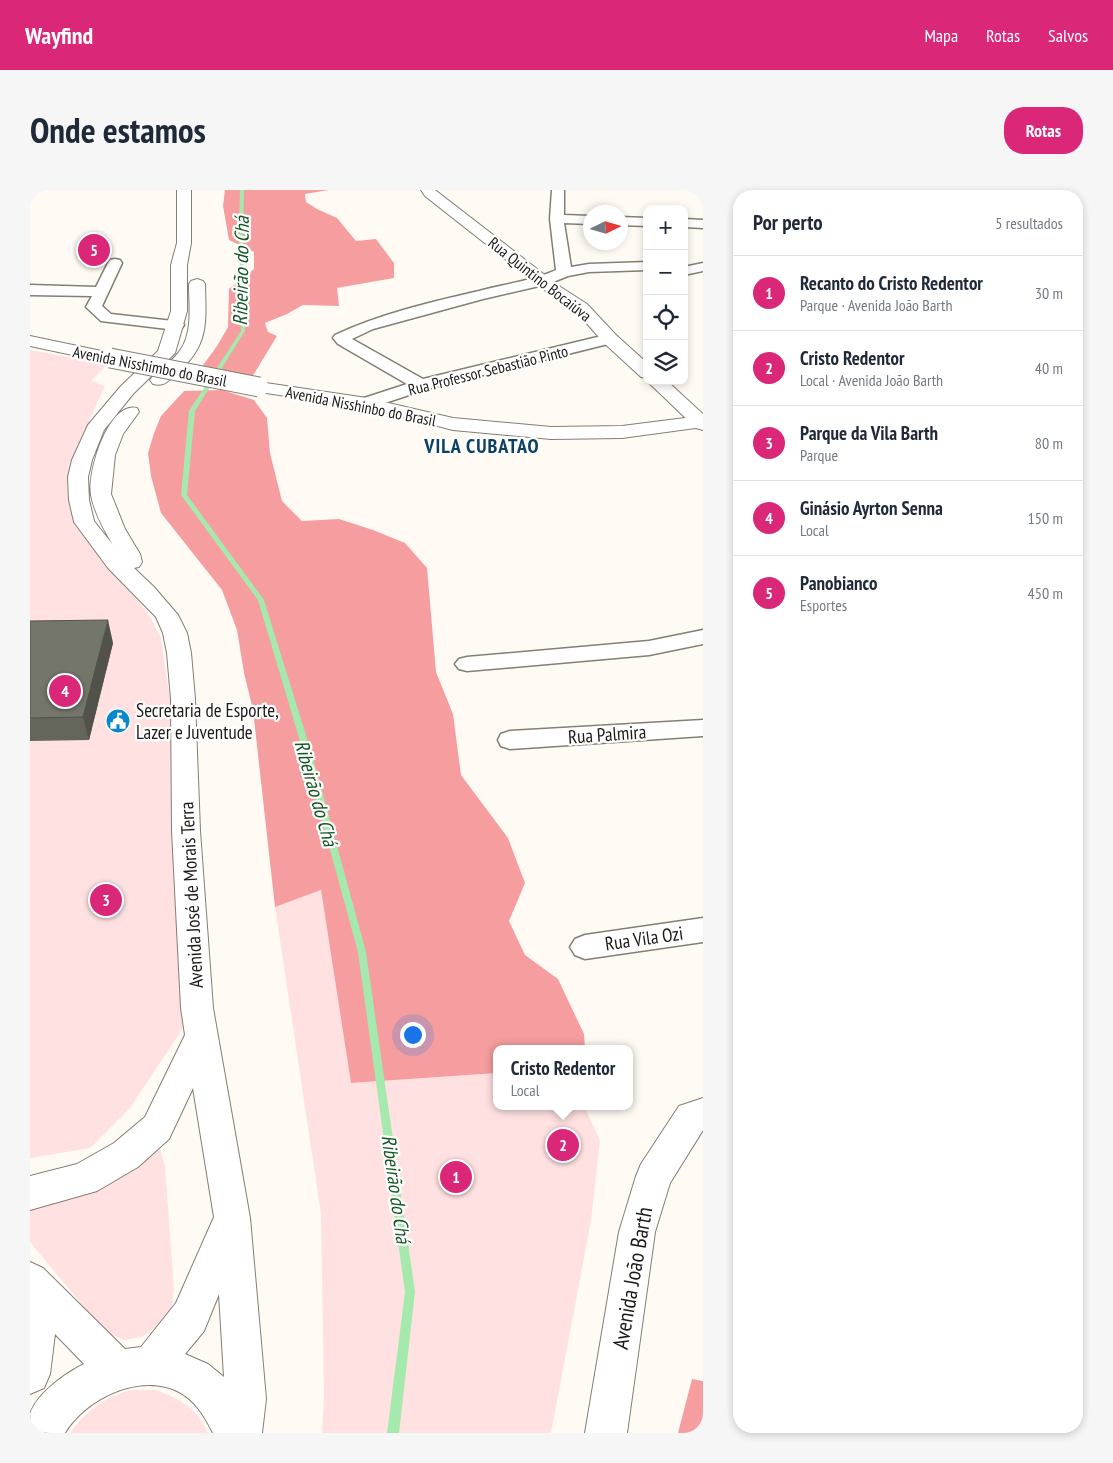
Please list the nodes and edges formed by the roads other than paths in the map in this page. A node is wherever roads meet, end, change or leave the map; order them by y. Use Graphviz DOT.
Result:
graph roads {
  1 [pos="184,190"];
  2 [pos="428,190"];
  3 [pos="558,190"];
  4 [pos="557,219"];
  5 [pos="583,220"];
  6 [pos="628,221"];
  7 [pos="643,222"];
  8 [pos="688,224"];
  9 [pos="701,224"];
  10 [pos="184,243"];
  11 [pos="115,263"];
  12 [pos="643,266"];
  13 [pos="688,266"];
  14 [pos="703,267"];
  15 [pos="529,270"];
  16 [pos="688,270"];
  17 [pos="563,272"];
  18 [pos="643,275"];
  19 [pos="543,281"];
  20 [pos="30,290"];
  21 [pos="102,292"];
  22 [pos="581,307"];
  23 [pos="178,318"];
  24 [pos="610,339"];
  25 [pos="34,342"];
  26 [pos="643,369"];
  27 [pos="421,385"];
  28 [pos="660,385"];
  29 [pos="260,387"];
  30 [pos="366,404"];
  31 [pos="702,423"];
  32 [pos="137,583"];
  33 [pos="703,637"];
  34 [pos="467,664"];
  35 [pos="703,728"];
  36 [pos="510,740"];
  37 [pos="703,930"];
  38 [pos="585,947"];
  39 [pos="201,1037"];
  40 [pos="703,1114"];
  41 [pos="30,1193"];
  42 [pos="232,1218"];
  43 [pos="35,1286"];
  44 [pos="134,1368"];
  45 [pos="30,1374"];
  46 [pos="42,1433"];
  47 [pos="234,1433"];
  48 [pos="241,1433"];
  49 [pos="606,1433"];
  1 -- 10 [label="main road"];
  2 -- 15 [label="main road, Rua Quintino Bocaiúva"];
  3 -- 4 [label="street"];
  4 -- 5 [label="street"];
  4 -- 17 [label="street"];
  6 -- 7 [label="street"];
  8 -- 9 [label="street"];
  10 -- 23 [label="main road, Avenida José de Morais Terra"];
  10 -- 32 [label="main road, Avenida José de Morais Terra"];
  11 -- 21 [label="street"];
  12 -- 17 [label="street"];
  13 -- 14 [label="street"];
  14 -- 16 [label="street"];
  15 -- 17 [label="street"];
  15 -- 19 [label="main road, Rua Quintino Bocaiúva"];
  17 -- 19 [label="street"];
  18 -- 22 [label="street"];
  19 -- 22 [label="main road, Rua Quintino Bocaiúva"];
  19 -- 27 [label="street"];
  20 -- 21 [label="street"];
  21 -- 23 [label="street"];
  22 -- 24 [label="main road, Rua Quintino Bocaiúva"];
  23 -- 32 [label="main road, Avenida José de Morais Terra"];
  24 -- 26 [label="main road, Rua Quintino Bocaiúva"];
  24 -- 27 [label="street, Rua Professor Sebastião Pinto"];
  25 -- 29 [label="main road, Avenida Nisshimbo do Brasil, bridge"];
  27 -- 30 [label="street, Rua Professor Sebastião Pinto"];
  28 -- 31 [label="main road"];
  29 -- 30 [label="main road, Avenida Nisshinbo do Brasil"];
  30 -- 31 [label="main road, Avenida Nisshinbo do Brasil"];
  32 -- 39 [label="main road, Avenida José de Morais Terra"];
  33 -- 34 [label="street"];
  35 -- 36 [label="street, Rua Palmira"];
  37 -- 38 [label="street, Rua Vila Ozi"];
  39 -- 41 [label="main road"];
  39 -- 42 [label="main road, Avenida José de Morais Terra"];
  40 -- 49 [label="main road, Avenida João Barth"];
  42 -- 44 [label="main road"];
  42 -- 48 [label="main road, Avenida José de Morais Terra"];
  43 -- 44 [label="main road"];
  43 -- 45 [label="main road"];
  44 -- 46 [label="main road"];
  44 -- 47 [label="main road"];
}
